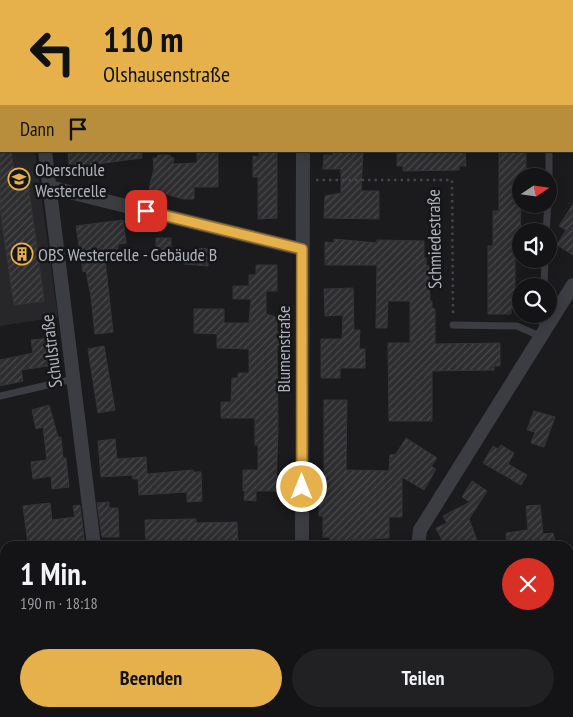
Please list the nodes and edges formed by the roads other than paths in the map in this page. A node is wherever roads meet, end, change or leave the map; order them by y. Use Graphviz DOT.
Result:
graph roads {
  1 [pos="45,152"];
  2 [pos="303,152"];
  3 [pos="549,152"];
  4 [pos="549,168"];
  5 [pos="49,187"];
  6 [pos="302,249"];
  7 [pos="573,286"];
  8 [pos="543,323"];
  9 [pos="453,325"];
  10 [pos="542,337"];
  11 [pos="73,379"];
  12 [pos="0,396"];
  13 [pos="93,541"];
  14 [pos="302,541"];
  15 [pos="419,541"];
  1 -- 5 [label="street, Schulstraße"];
  2 -- 6 [label="street, Blumenstraße"];
  3 -- 4 [label="lane"];
  5 -- 6 [label="street"];
  5 -- 11 [label="street, Schulstraße"];
  6 -- 14 [label="street, Blumenstraße"];
  7 -- 10 [label="street"];
  8 -- 10 [label="lane"];
  9 -- 10 [label="lane"];
  10 -- 15 [label="street"];
  11 -- 12 [label="lane"];
  11 -- 13 [label="street, Schulstraße"];
}
